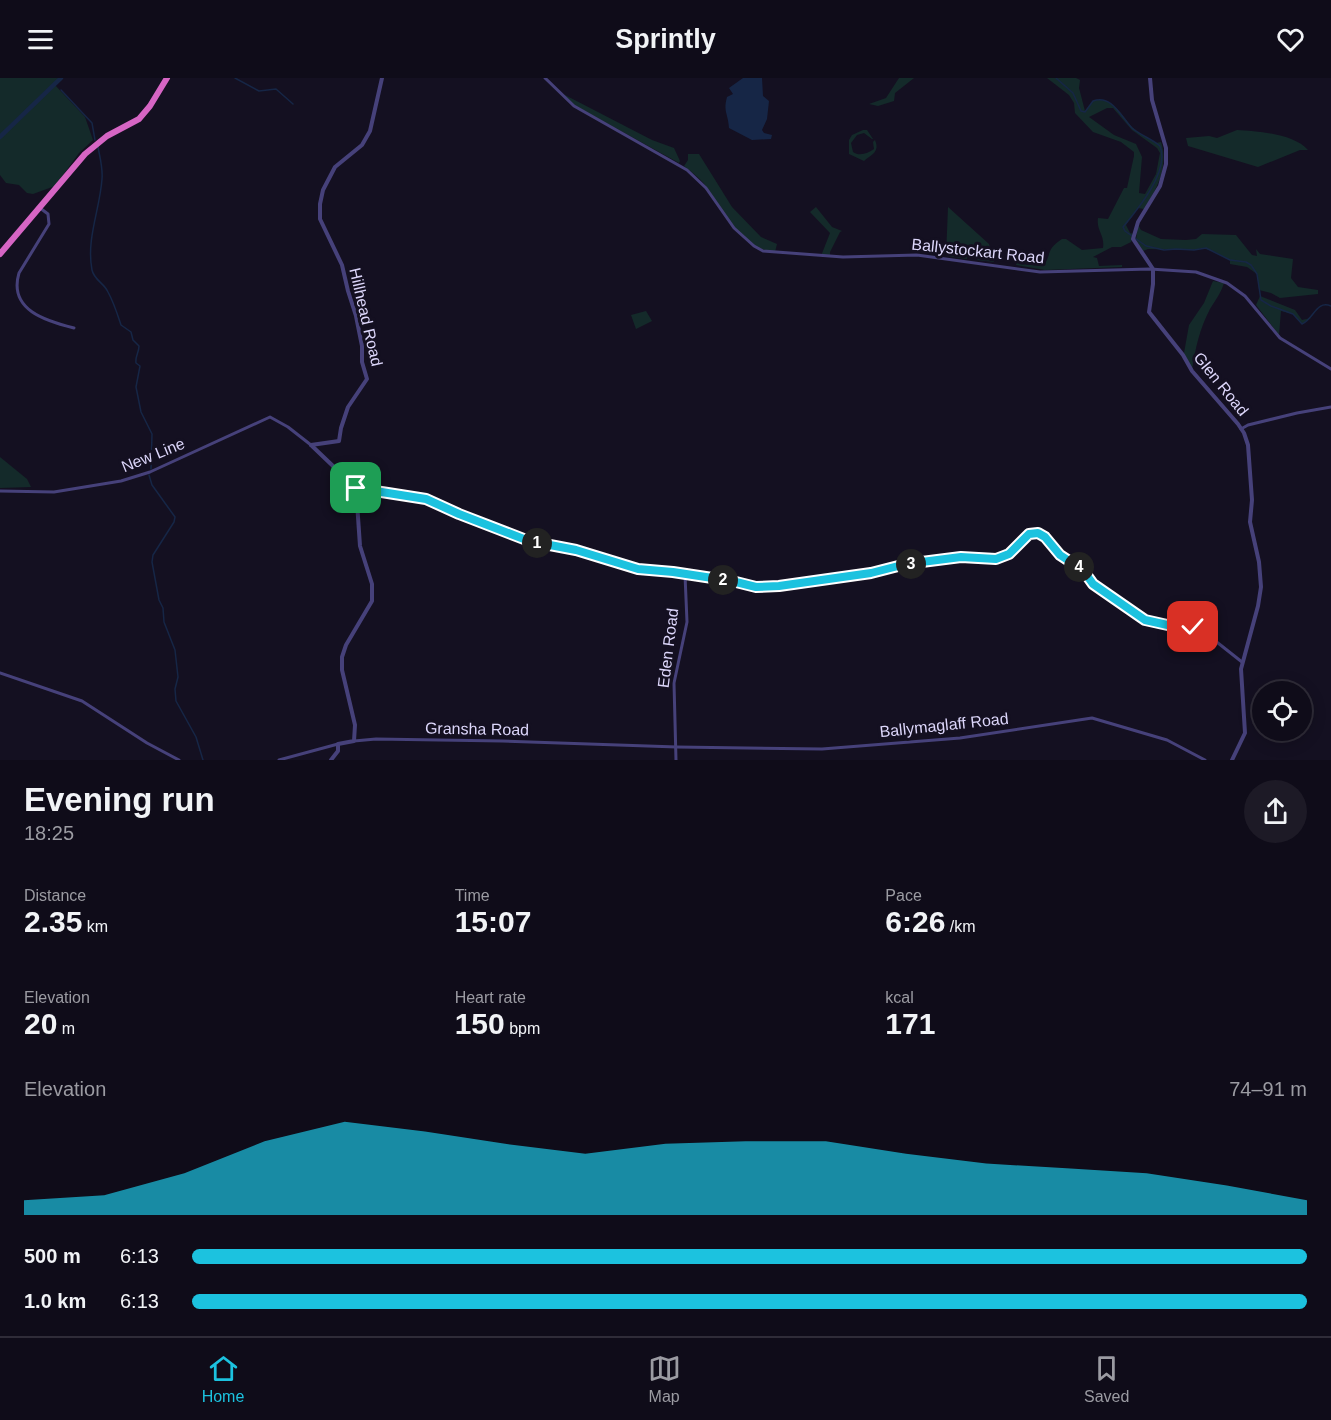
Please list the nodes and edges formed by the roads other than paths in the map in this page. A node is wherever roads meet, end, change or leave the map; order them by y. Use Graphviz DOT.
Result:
graph roads {
  1 [pos="168,78"];
  2 [pos="382,78"];
  3 [pos="545,78"];
  4 [pos="1150,78"];
  5 [pos="40,208"];
  6 [pos="0,254"];
  7 [pos="1153,269"];
  8 [pos="74,328"];
  9 [pos="1331,369"];
  10 [pos="1331,407"];
  11 [pos="1241,429"];
  12 [pos="311,445"];
  13 [pos="356,488"];
  14 [pos="0,491"];
  15 [pos="685,576"];
  16 [pos="1242,662"];
  17 [pos="0,673"];
  18 [pos="354,741"];
  19 [pos="338,744"];
  20 [pos="677,747"];
  21 [pos="179,760"];
  22 [pos="279,760"];
  23 [pos="330,760"];
  24 [pos="676,760"];
  25 [pos="1205,760"];
  26 [pos="1232,760"];
  1 -- 5 [label="highway"];
  2 -- 12 [label="street, Hillhead Road"];
  3 -- 7 [label="street, Ballystockart Road"];
  4 -- 7 [label="street"];
  5 -- 6 [label="highway"];
  5 -- 8 [label="street"];
  7 -- 9 [label="street, Ballystockart Road"];
  7 -- 11 [label="street, Glen Road"];
  10 -- 11 [label="street"];
  11 -- 16 [label="street, Glen Road"];
  12 -- 13 [label="street"];
  12 -- 14 [label="street, New Line"];
  13 -- 15 [label="street"];
  13 -- 18 [label="street"];
  15 -- 16 [label="street"];
  15 -- 20 [label="street, Eden Road"];
  16 -- 26 [label="street, Glen Road"];
  17 -- 21 [label="street"];
  18 -- 19 [label="street, Gransha Road"];
  18 -- 20 [label="street, Gransha Road"];
  19 -- 22 [label="street, Gransha Road"];
  19 -- 23 [label="street"];
  20 -- 24 [label="street, Eden Road"];
  20 -- 25 [label="street, Ballymaglaff Road"];
}
